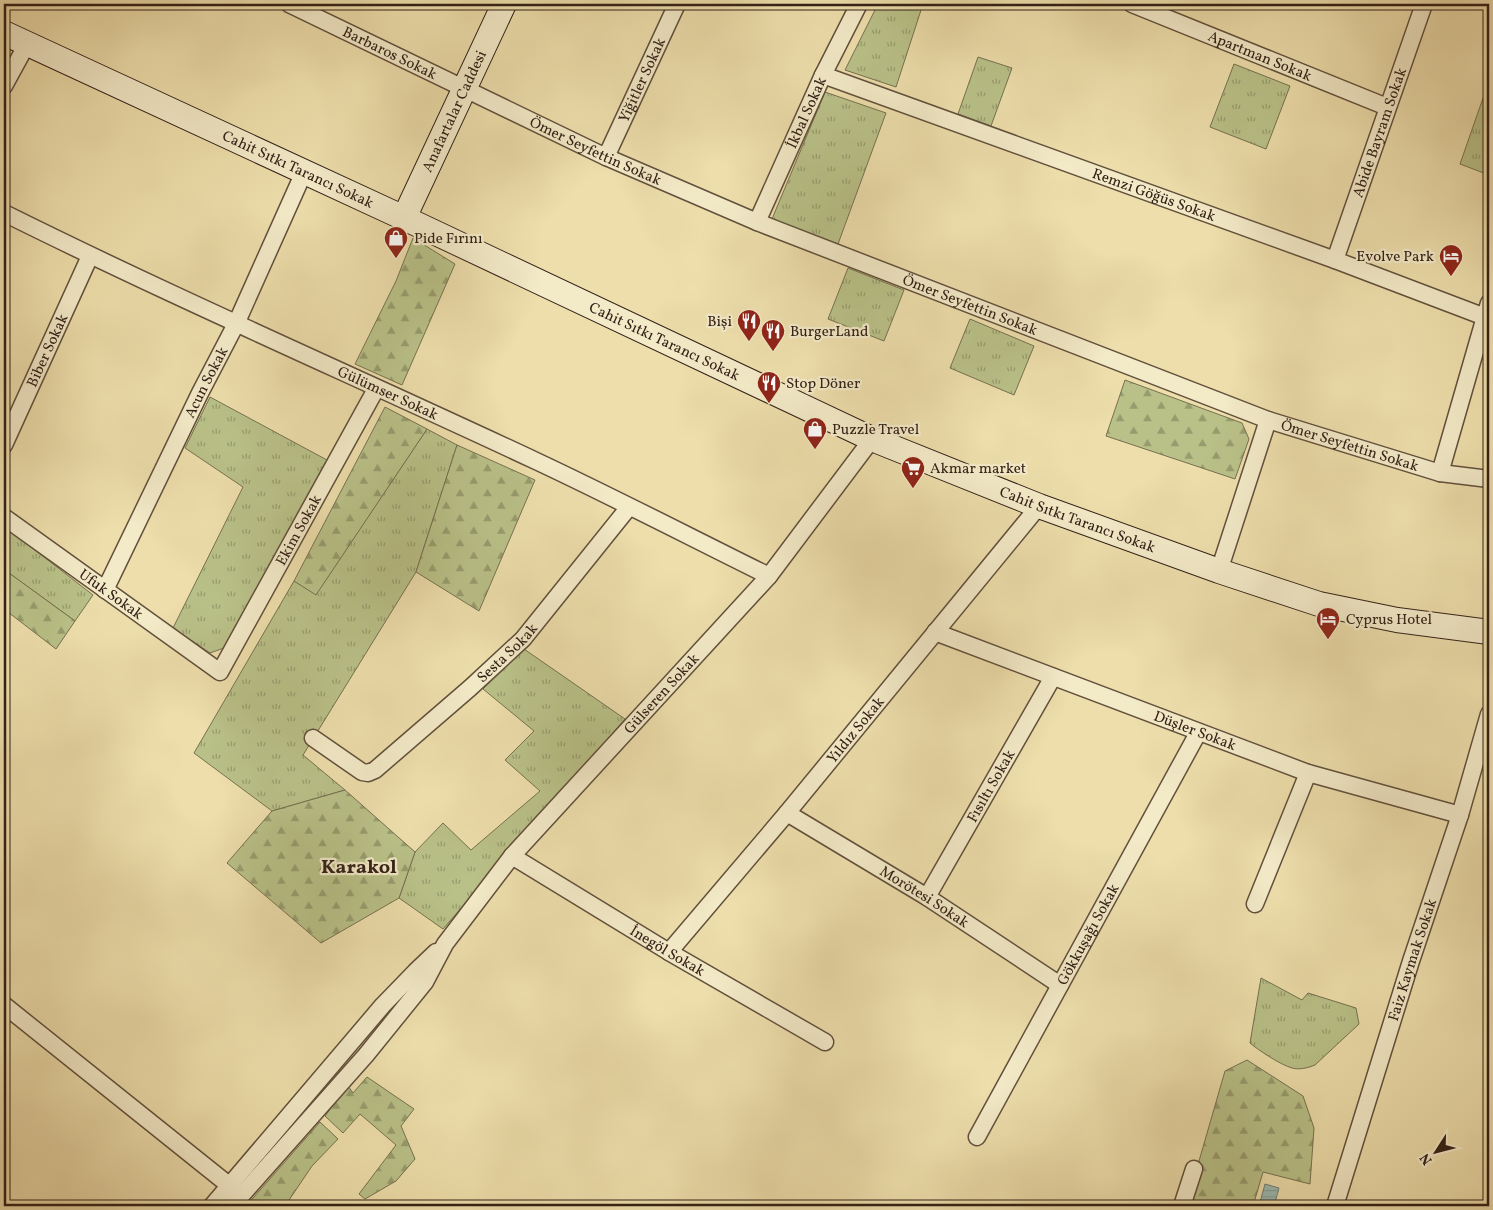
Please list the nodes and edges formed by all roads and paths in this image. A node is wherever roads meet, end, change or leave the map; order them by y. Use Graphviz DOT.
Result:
graph roads {
  1 [pos="289,4"];
  2 [pos="504,4"];
  3 [pos="677,4"];
  4 [pos="859,4"];
  5 [pos="1132,4"];
  6 [pos="1424,4"];
  7 [pos="4,33"];
  8 [pos="27,44"];
  9 [pos="823,75"];
  10 [pos="4,86"];
  11 [pos="464,90"];
  12 [pos="1387,107"];
  13 [pos="606,157"];
  14 [pos="304,172"];
  15 [pos="4,213"];
  16 [pos="404,218"];
  17 [pos="757,222"];
  18 [pos="90,256"];
  19 [pos="1335,260"];
  20 [pos="1487,310"];
  21 [pos="236,324"];
  22 [pos="376,389"];
  23 [pos="1268,420"];
  24 [pos="872,439"];
  25 [pos="4,445"];
  26 [pos="1440,473"];
  27 [pos="1489,479"];
  28 [pos="1039,506"];
  29 [pos="629,507"];
  30 [pos="4,517"];
  31 [pos="1219,571"];
  32 [pos="770,576"];
  33 [pos="105,590"];
  34 [pos="935,632"];
  35 [pos="1489,632"];
  36 [pos="220,672"];
  37 [pos="1053,677"];
  38 [pos="1489,714"];
  39 [pos="1198,732"];
  40 [pos="313,738"];
  41 [pos="1308,772"];
  42 [pos="787,813"];
  43 [pos="1460,815"];
  44 [pos="512,856"];
  45 [pos="927,897"];
  46 [pos="1255,904"];
  47 [pos="445,944"];
  48 [pos="669,952"];
  49 [pos="1060,985"];
  50 [pos="4,1005"];
  51 [pos="825,1042"];
  52 [pos="977,1136"];
  53 [pos="1194,1169"];
  54 [pos="230,1186"];
  55 [pos="212,1206"];
  56 [pos="232,1206"];
  57 [pos="1182,1206"];
  58 [pos="1335,1206"];
  1 -- 11 [label="street, Barbaros Sokak"];
  2 -- 11 [label="street, Anafartalar Caddesi"];
  3 -- 13 [label="street, Yiğitler Sokak"];
  4 -- 9 [label="street, İkbal Sokak"];
  5 -- 12 [label="street, Apartman Sokak"];
  6 -- 12 [label="street, Abide Bayram Sokak"];
  7 -- 8 [label="street, Cahit Sıtkı Tarancı Sokak"];
  8 -- 10 [label="street"];
  8 -- 14 [label="street, Cahit Sıtkı Tarancı Sokak"];
  9 -- 17 [label="street, İkbal Sokak"];
  9 -- 19 [label="street, Remzi Göğüs Sokak"];
  11 -- 13 [label="street, Ömer Seyfettin Sokak"];
  11 -- 16 [label="street, Anafartalar Caddesi"];
  12 -- 19 [label="street, Abide Bayram Sokak"];
  13 -- 17 [label="street, Ömer Seyfettin Sokak"];
  14 -- 16 [label="street, Cahit Sıtkı Tarancı Sokak"];
  14 -- 21 [label="street, Acun Sokak"];
  15 -- 18 [label="street, Gülümser Sokak"];
  16 -- 24 [label="street, Cahit Sıtkı Tarancı Sokak"];
  17 -- 23 [label="street, Ömer Seyfettin Sokak"];
  18 -- 21 [label="street, Gülümser Sokak"];
  18 -- 25 [label="street, Biber Sokak"];
  19 -- 20 [label="street, Remzi Göğüs Sokak"];
  20 -- 26 [label="street"];
  21 -- 22 [label="street, Gülümser Sokak"];
  21 -- 33 [label="street, Acun Sokak"];
  22 -- 29 [label="street, Gülümser Sokak"];
  22 -- 36 [label="street, Ekim Sokak"];
  23 -- 26 [label="street, Ömer Seyfettin Sokak"];
  23 -- 31 [label="street"];
  24 -- 28 [label="street, Cahit Sıtkı Tarancı Sokak"];
  24 -- 32 [label="street, Gülseren Sokak"];
  26 -- 27 [label="street, Ömer Seyfettin Sokak"];
  28 -- 31 [label="street, Cahit Sıtkı Tarancı Sokak"];
  28 -- 34 [label="street, Yıldız Sokak"];
  29 -- 32 [label="street, Gülümser Sokak"];
  29 -- 40 [label="street, Sesta Sokak"];
  30 -- 33 [label="street, Ufuk Sokak"];
  31 -- 35 [label="street, Cahit Sıtkı Tarancı Sokak"];
  32 -- 44 [label="street, Gülseren Sokak"];
  33 -- 36 [label="street, Ufuk Sokak"];
  34 -- 37 [label="street, Düşler Sokak"];
  34 -- 42 [label="street, Yıldız Sokak"];
  37 -- 39 [label="street, Düşler Sokak"];
  37 -- 45 [label="street, Fısıltı Sokak"];
  38 -- 43 [label="street, Faiz Kaymak Sokak"];
  39 -- 41 [label="street, Düşler Sokak"];
  39 -- 49 [label="street, Gökkuşağı Sokak"];
  41 -- 43 [label="street, Düşler Sokak"];
  41 -- 46 [label="street"];
  42 -- 45 [label="street, Morötesi Sokak"];
  42 -- 48 [label="street, Yıldız Sokak"];
  43 -- 58 [label="street, Faiz Kaymak Sokak"];
  44 -- 47 [label="street, Gülseren Sokak"];
  44 -- 48 [label="street, İnegöl Sokak"];
  45 -- 49 [label="street, Morötesi Sokak"];
  47 -- 54 [label="street"];
  47 -- 56 [label="street"];
  48 -- 51 [label="street, İnegöl Sokak"];
  49 -- 52 [label="street, Gökkuşağı Sokak"];
  50 -- 54 [label="street"];
  53 -- 57 [label="street"];
  54 -- 55 [label="street"];
}
